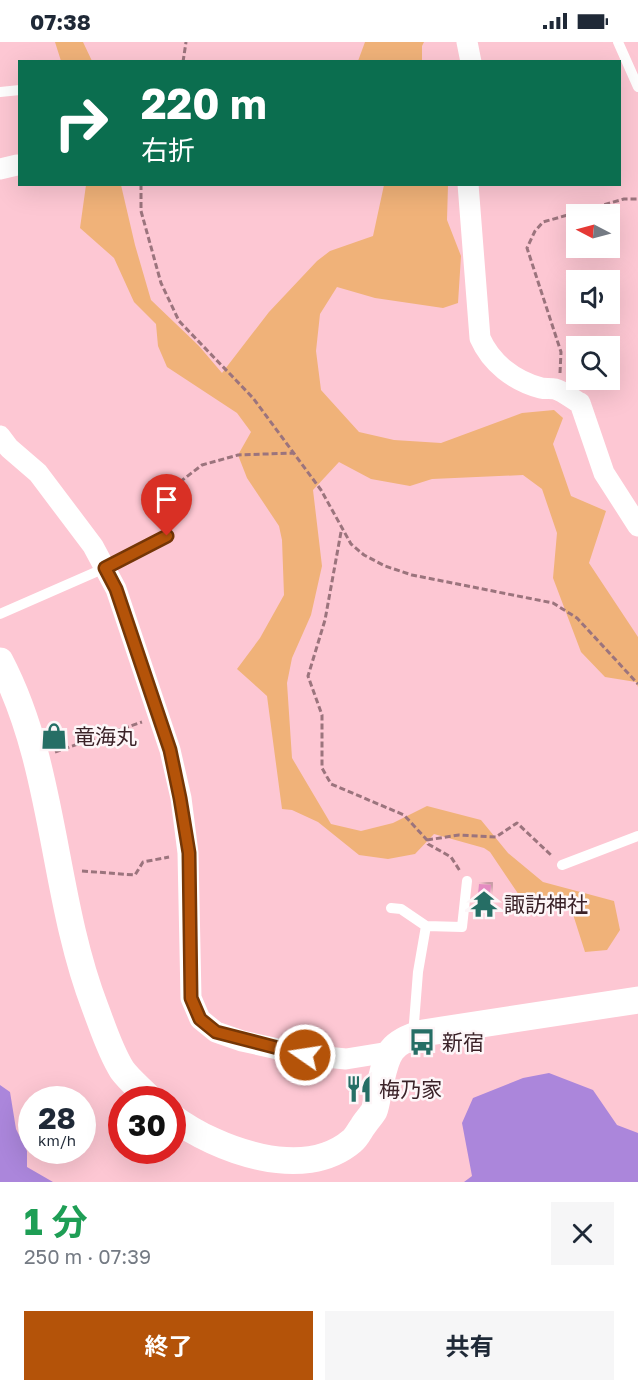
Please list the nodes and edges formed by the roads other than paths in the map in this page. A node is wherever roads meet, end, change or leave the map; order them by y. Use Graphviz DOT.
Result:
graph roads {
  1 [pos="467,42"];
  2 [pos="618,42"];
  3 [pos="471,60"];
  4 [pos="638,87"];
  5 [pos="18,90"];
  6 [pos="0,92"];
  7 [pos="468,186"];
  8 [pos="0,436"];
  9 [pos="638,526"];
  10 [pos="167,536"];
  11 [pos="105,568"];
  12 [pos="0,614"];
  13 [pos="0,661"];
  14 [pos="638,836"];
  15 [pos="562,866"];
  16 [pos="467,881"];
  17 [pos="391,908"];
  18 [pos="426,926"];
  19 [pos="638,1000"];
  20 [pos="413,1036"];
  21 [pos="389,1052"];
  22 [pos="137,1086"];
  23 [pos="186,1127"];
  1 -- 3 [label="street"];
  2 -- 4 [label="lane"];
  5 -- 6 [label="lane"];
  7 -- 9 [label="street"];
  8 -- 11 [label="street"];
  10 -- 11 [label="lane"];
  11 -- 12 [label="lane"];
  11 -- 21 [label="street"];
  13 -- 22 [label="street"];
  14 -- 15 [label="lane"];
  16 -- 18 [label="lane"];
  17 -- 18 [label="lane"];
  18 -- 20 [label="lane"];
  19 -- 20 [label="street"];
  20 -- 21 [label="street"];
  21 -- 23 [label="street"];
}
